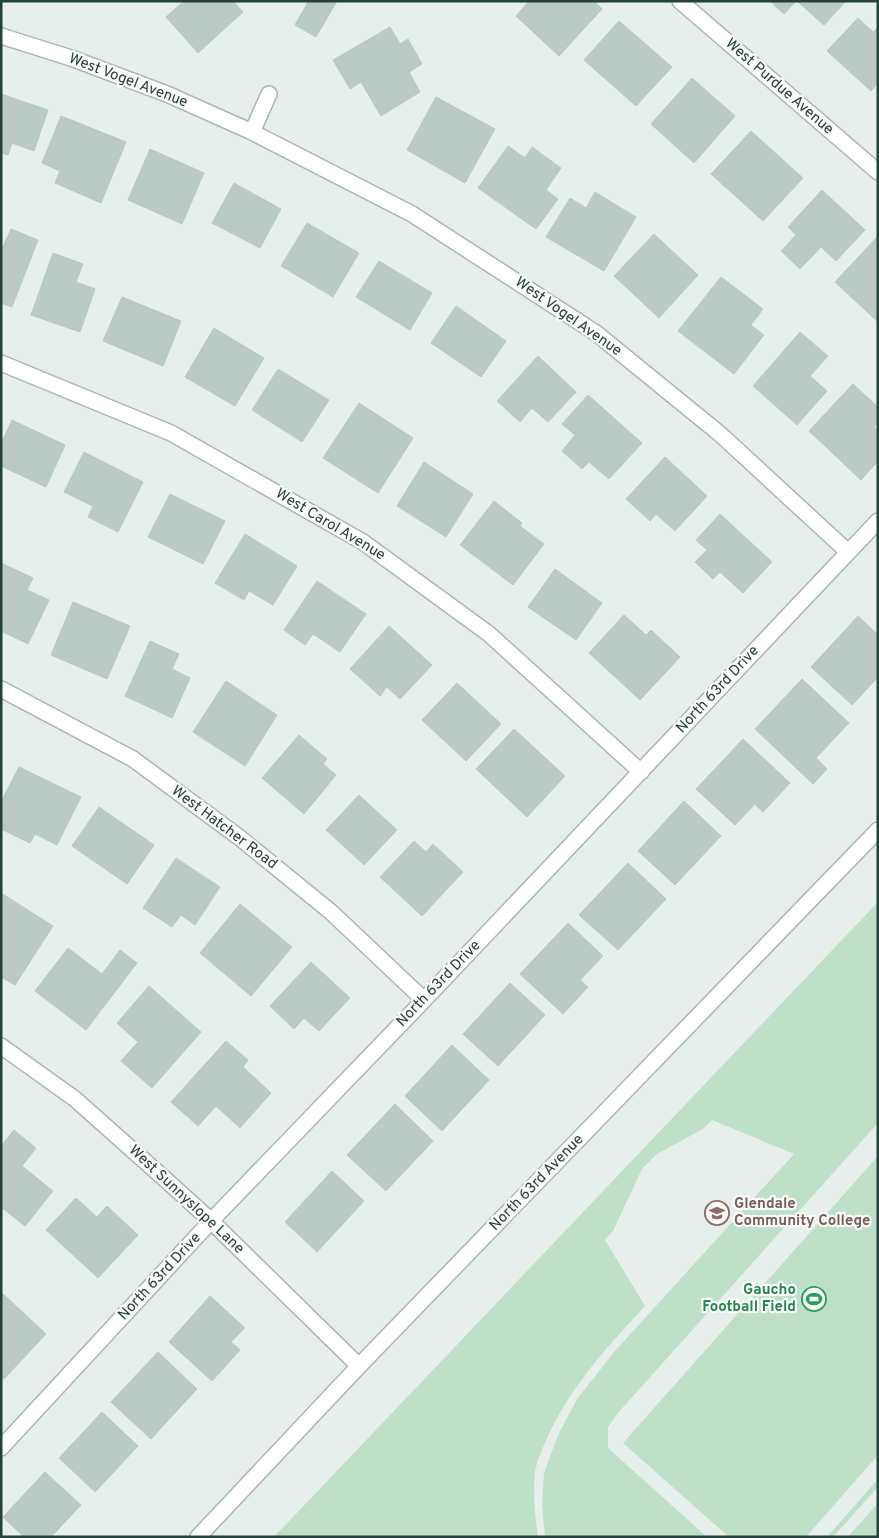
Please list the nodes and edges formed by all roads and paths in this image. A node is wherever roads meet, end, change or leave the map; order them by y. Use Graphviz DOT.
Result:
graph roads {
  1 [pos="680,1"];
  2 [pos="1,36"];
  3 [pos="269,94"];
  4 [pos="252,132"];
  5 [pos="878,172"];
  6 [pos="1,363"];
  7 [pos="878,521"];
  8 [pos="848,552"];
  9 [pos="1,689"];
  10 [pos="640,772"];
  11 [pos="878,830"];
  12 [pos="424,1000"];
  13 [pos="1,1046"];
  14 [pos="211,1221"];
  15 [pos="359,1366"];
  16 [pos="1,1448"];
  17 [pos="198,1537"];
  1 -- 5 [label="street, West Purdue Avenue"];
  2 -- 4 [label="street, West Vogel Avenue"];
  3 -- 4 [label="street"];
  4 -- 8 [label="street, West Vogel Avenue"];
  6 -- 10 [label="street, West Carol Avenue"];
  7 -- 8 [label="street, North 63rd Drive"];
  8 -- 10 [label="street, North 63rd Drive"];
  9 -- 12 [label="street, West Hatcher Road"];
  10 -- 12 [label="street, North 63rd Drive"];
  11 -- 15 [label="street, North 63rd Avenue"];
  12 -- 14 [label="street, North 63rd Drive"];
  13 -- 14 [label="street, West Sunnyslope Lane"];
  14 -- 15 [label="street, West Sunnyslope Lane"];
  14 -- 16 [label="street, North 63rd Drive"];
  15 -- 17 [label="street, North 63rd Avenue"];
}
